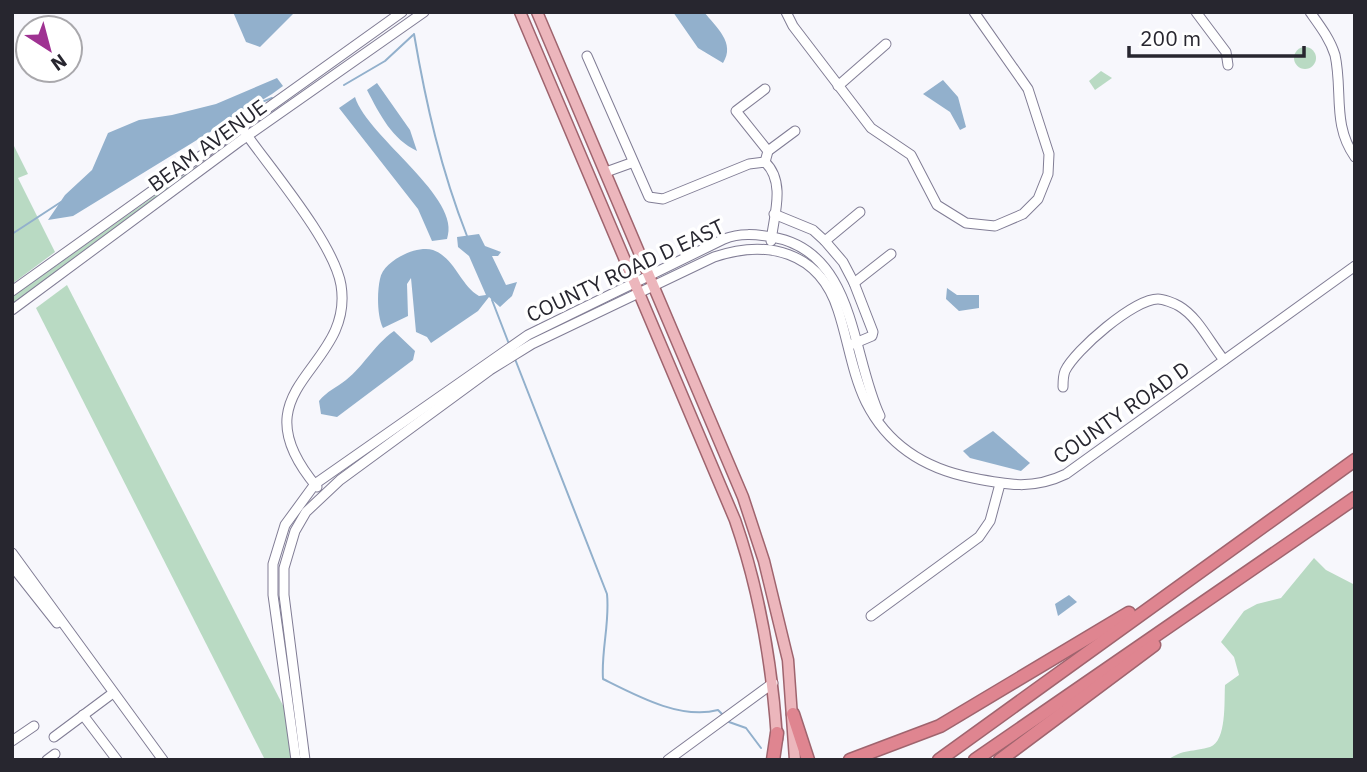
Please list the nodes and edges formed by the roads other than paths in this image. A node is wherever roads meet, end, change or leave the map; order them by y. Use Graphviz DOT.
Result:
graph roads {
  1 [pos="401,12"];
  2 [pos="424,12"];
  3 [pos="520,12"];
  4 [pos="537,12"];
  5 [pos="786,12"];
  6 [pos="974,12"];
  7 [pos="1196,12"];
  8 [pos="1310,12"];
  9 [pos="886,44"];
  10 [pos="587,56"];
  11 [pos="1228,65"];
  12 [pos="838,86"];
  13 [pos="765,89"];
  14 [pos="241,127"];
  15 [pos="795,131"];
  16 [pos="247,136"];
  17 [pos="768,151"];
  18 [pos="1355,157"];
  19 [pos="765,162"];
  20 [pos="631,163"];
  21 [pos="606,172"];
  22 [pos="860,212"];
  23 [pos="774,214"];
  24 [pos="772,237"];
  25 [pos="825,241"];
  26 [pos="770,249"];
  27 [pos="891,254"];
  28 [pos="1355,266"];
  29 [pos="652,280"];
  30 [pos="854,283"];
  31 [pos="636,288"];
  32 [pos="12,291"];
  33 [pos="12,310"];
  34 [pos="852,344"];
  35 [pos="1224,360"];
  36 [pos="1063,387"];
  37 [pos="890,433"];
  38 [pos="1355,460"];
  39 [pos="314,484"];
  40 [pos="1000,484"];
  41 [pos="323,494"];
  42 [pos="1355,498"];
  43 [pos="1308,530"];
  44 [pos="13,560"];
  45 [pos="1164,596"];
  46 [pos="872,616"];
  47 [pos="774,683"];
  48 [pos="113,693"];
  49 [pos="793,714"];
  50 [pos="83,715"];
  51 [pos="34,726"];
  52 [pos="777,733"];
  53 [pos="54,737"];
  54 [pos="12,741"];
  55 [pos="851,759"];
  56 [pos="117,760"];
  57 [pos="163,760"];
  58 [pos="296,760"];
  59 [pos="305,760"];
  60 [pos="668,760"];
  61 [pos="776,760"];
  62 [pos="795,760"];
  63 [pos="808,760"];
  64 [pos="939,760"];
  65 [pos="975,760"];
  66 [pos="1000,760"];
  1 -- 14 [label="street, BEAM AVENUE"];
  2 -- 16 [label="street, BEAM AVENUE"];
  3 -- 31 [label="main road"];
  4 -- 21 [label="main road"];
  5 -- 12 [label="street"];
  6 -- 12 [label="street"];
  7 -- 11 [label="street"];
  8 -- 18 [label="street"];
  9 -- 12 [label="street"];
  10 -- 20 [label="street"];
  13 -- 17 [label="street"];
  14 -- 16 [label="street"];
  14 -- 32 [label="street, BEAM AVENUE"];
  15 -- 17 [label="street"];
  16 -- 33 [label="street, BEAM AVENUE"];
  16 -- 39 [label="street"];
  17 -- 19 [label="street"];
  19 -- 20 [label="street"];
  19 -- 23 [label="street"];
  20 -- 21 [label="street"];
  21 -- 29 [label="main road"];
  22 -- 25 [label="street"];
  23 -- 24 [label="street"];
  23 -- 25 [label="street"];
  24 -- 26 [label="street"];
  24 -- 29 [label="street, COUNTY ROAD D EAST"];
  24 -- 34 [label="street, COUNTY ROAD D EAST"];
  25 -- 30 [label="street"];
  26 -- 29 [label="street, COUNTY ROAD D EAST"];
  26 -- 34 [label="street, COUNTY ROAD D EAST"];
  27 -- 30 [label="street"];
  28 -- 35 [label="street, COUNTY ROAD D"];
  29 -- 31 [label="street, COUNTY ROAD D EAST"];
  29 -- 49 [label="main road"];
  30 -- 34 [label="street"];
  31 -- 39 [label="street, COUNTY ROAD D EAST"];
  31 -- 41 [label="street, COUNTY ROAD D EAST"];
  31 -- 47 [label="main road"];
  34 -- 37 [label="street, COUNTY ROAD D EAST"];
  35 -- 36 [label="street"];
  35 -- 40 [label="street, COUNTY ROAD D"];
  37 -- 40 [label="street, COUNTY ROAD D"];
  38 -- 45 [label="highway"];
  39 -- 41 [label="street"];
  39 -- 58 [label="street, COUNTY ROAD D EAST"];
  40 -- 46 [label="street"];
  41 -- 59 [label="street, COUNTY ROAD D EAST"];
  42 -- 43 [label="highway"];
  43 -- 65 [label="highway"];
  43 -- 66 [label="highway"];
  44 -- 48 [label="street"];
  45 -- 55 [label="highway"];
  45 -- 64 [label="highway"];
  47 -- 52 [label="main road"];
  47 -- 60 [label="street"];
  48 -- 50 [label="street"];
  48 -- 57 [label="street"];
  49 -- 62 [label="main road"];
  49 -- 63 [label="highway"];
  50 -- 53 [label="street"];
  50 -- 56 [label="street"];
  51 -- 54 [label="street"];
  52 -- 61 [label="highway"];
}
